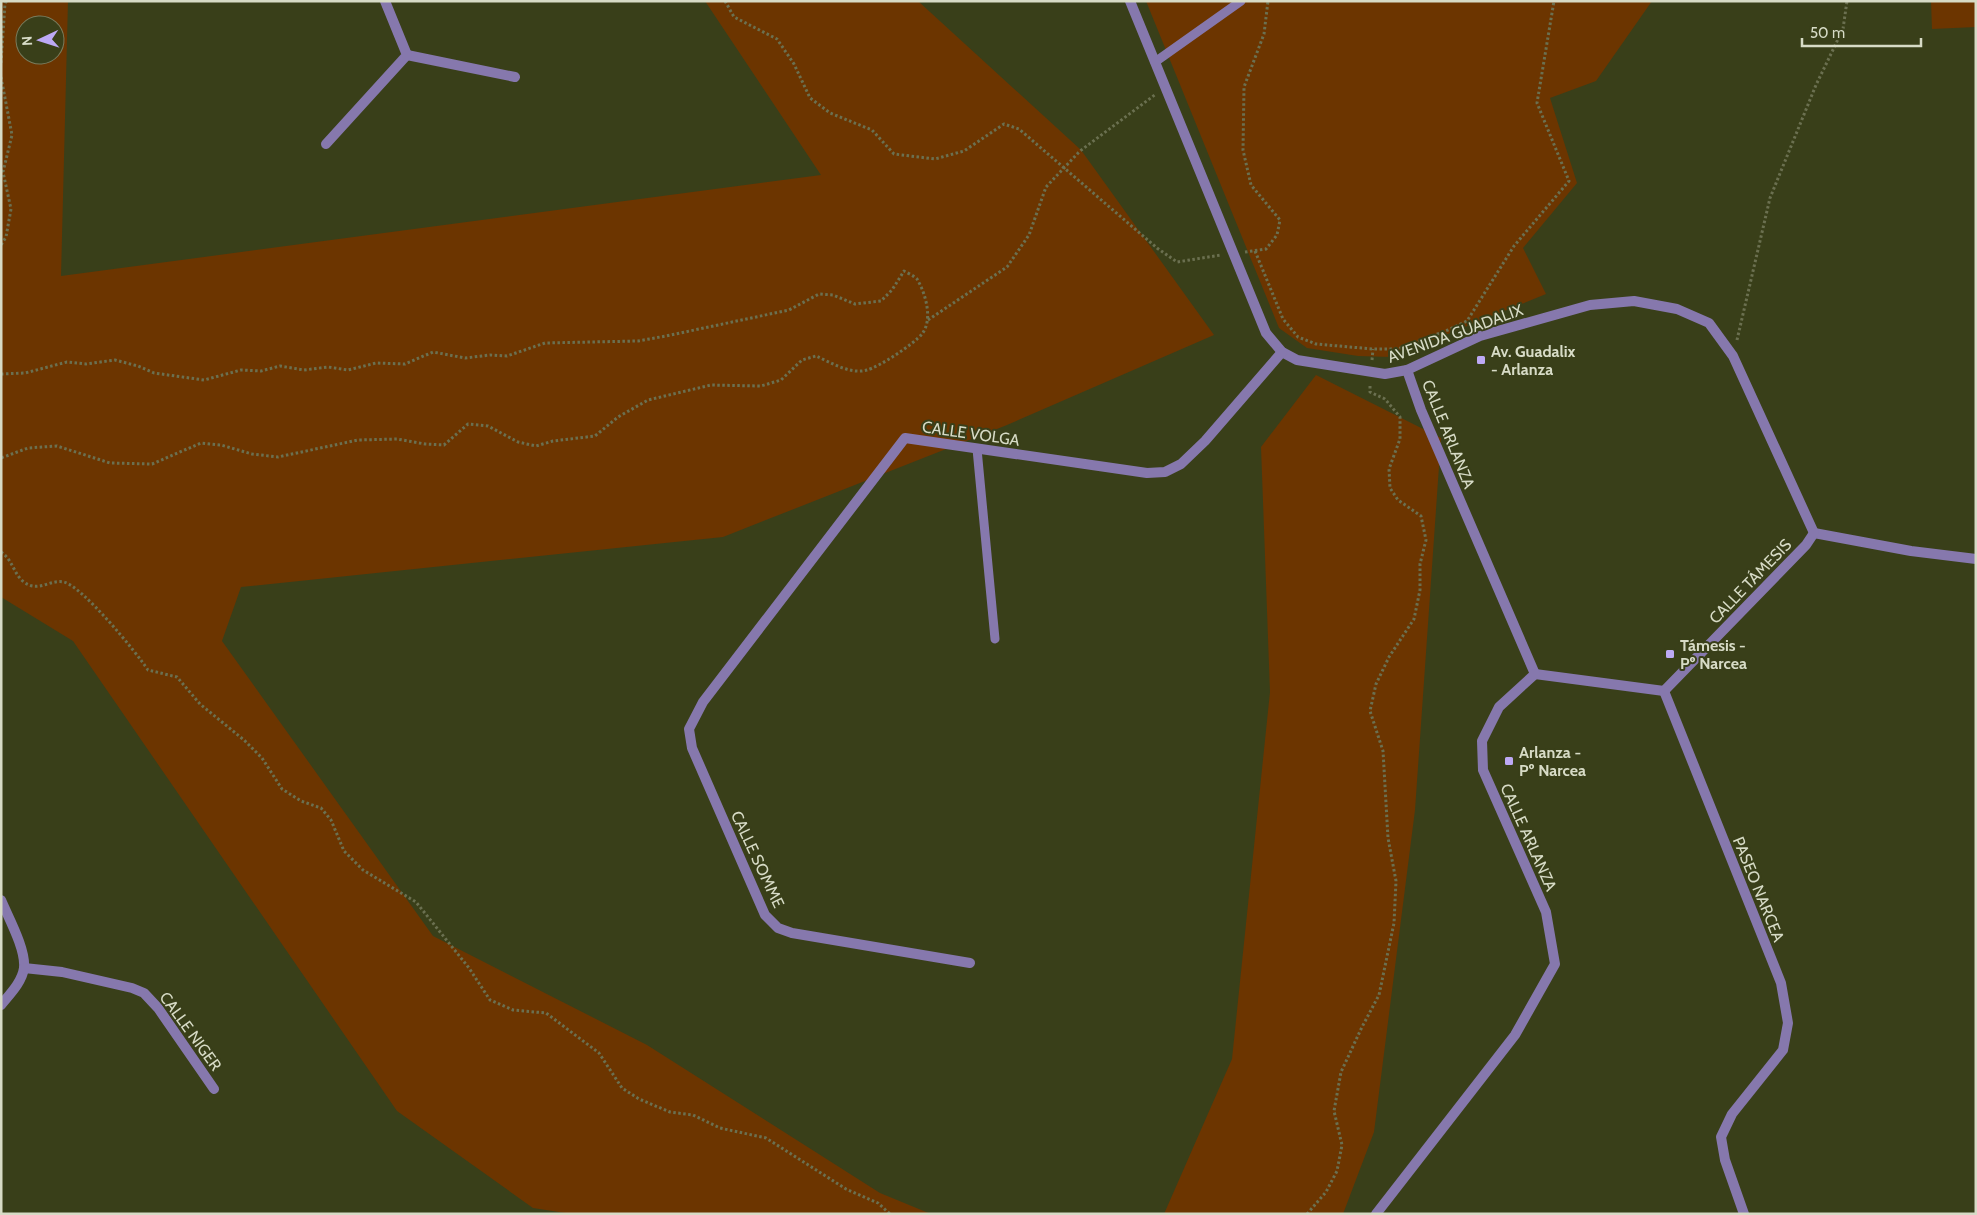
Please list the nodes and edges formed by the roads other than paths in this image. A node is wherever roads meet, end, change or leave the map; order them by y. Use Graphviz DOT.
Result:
graph roads {
  1 [pos="386,1"];
  2 [pos="1130,1"];
  3 [pos="1241,1"];
  4 [pos="407,55"];
  5 [pos="1155,62"];
  6 [pos="515,77"];
  7 [pos="326,144"];
  8 [pos="1282,352"];
  9 [pos="1407,370"];
  10 [pos="977,449"];
  11 [pos="1814,533"];
  12 [pos="1976,559"];
  13 [pos="995,639"];
  14 [pos="1534,674"];
  15 [pos="1664,691"];
  16 [pos="689,729"];
  17 [pos="1,900"];
  18 [pos="970,963"];
  19 [pos="24,968"];
  20 [pos="1,1005"];
  21 [pos="214,1089"];
  22 [pos="1376,1214"];
  23 [pos="1744,1214"];
  1 -- 4 [label="street"];
  2 -- 5 [label="street, AVENIDA GUADALIX"];
  3 -- 5 [label="lane"];
  4 -- 6 [label="street"];
  4 -- 7 [label="street"];
  5 -- 8 [label="street, AVENIDA GUADALIX"];
  8 -- 9 [label="street, AVENIDA GUADALIX"];
  8 -- 10 [label="street, CALLE VOLGA"];
  9 -- 11 [label="street, AVENIDA GUADALIX"];
  9 -- 14 [label="street, CALLE ARLANZA"];
  10 -- 13 [label="lane"];
  10 -- 16 [label="street, CALLE VOLGA"];
  11 -- 12 [label="street"];
  11 -- 15 [label="street, CALLE TÁMESIS"];
  14 -- 15 [label="street"];
  14 -- 22 [label="street, CALLE ARLANZA"];
  15 -- 23 [label="street, PASEO NARCEA"];
  16 -- 18 [label="street, CALLE SOMME"];
  17 -- 19 [label="street"];
  19 -- 20 [label="street"];
  19 -- 21 [label="street, CALLE NIGER"];
}
